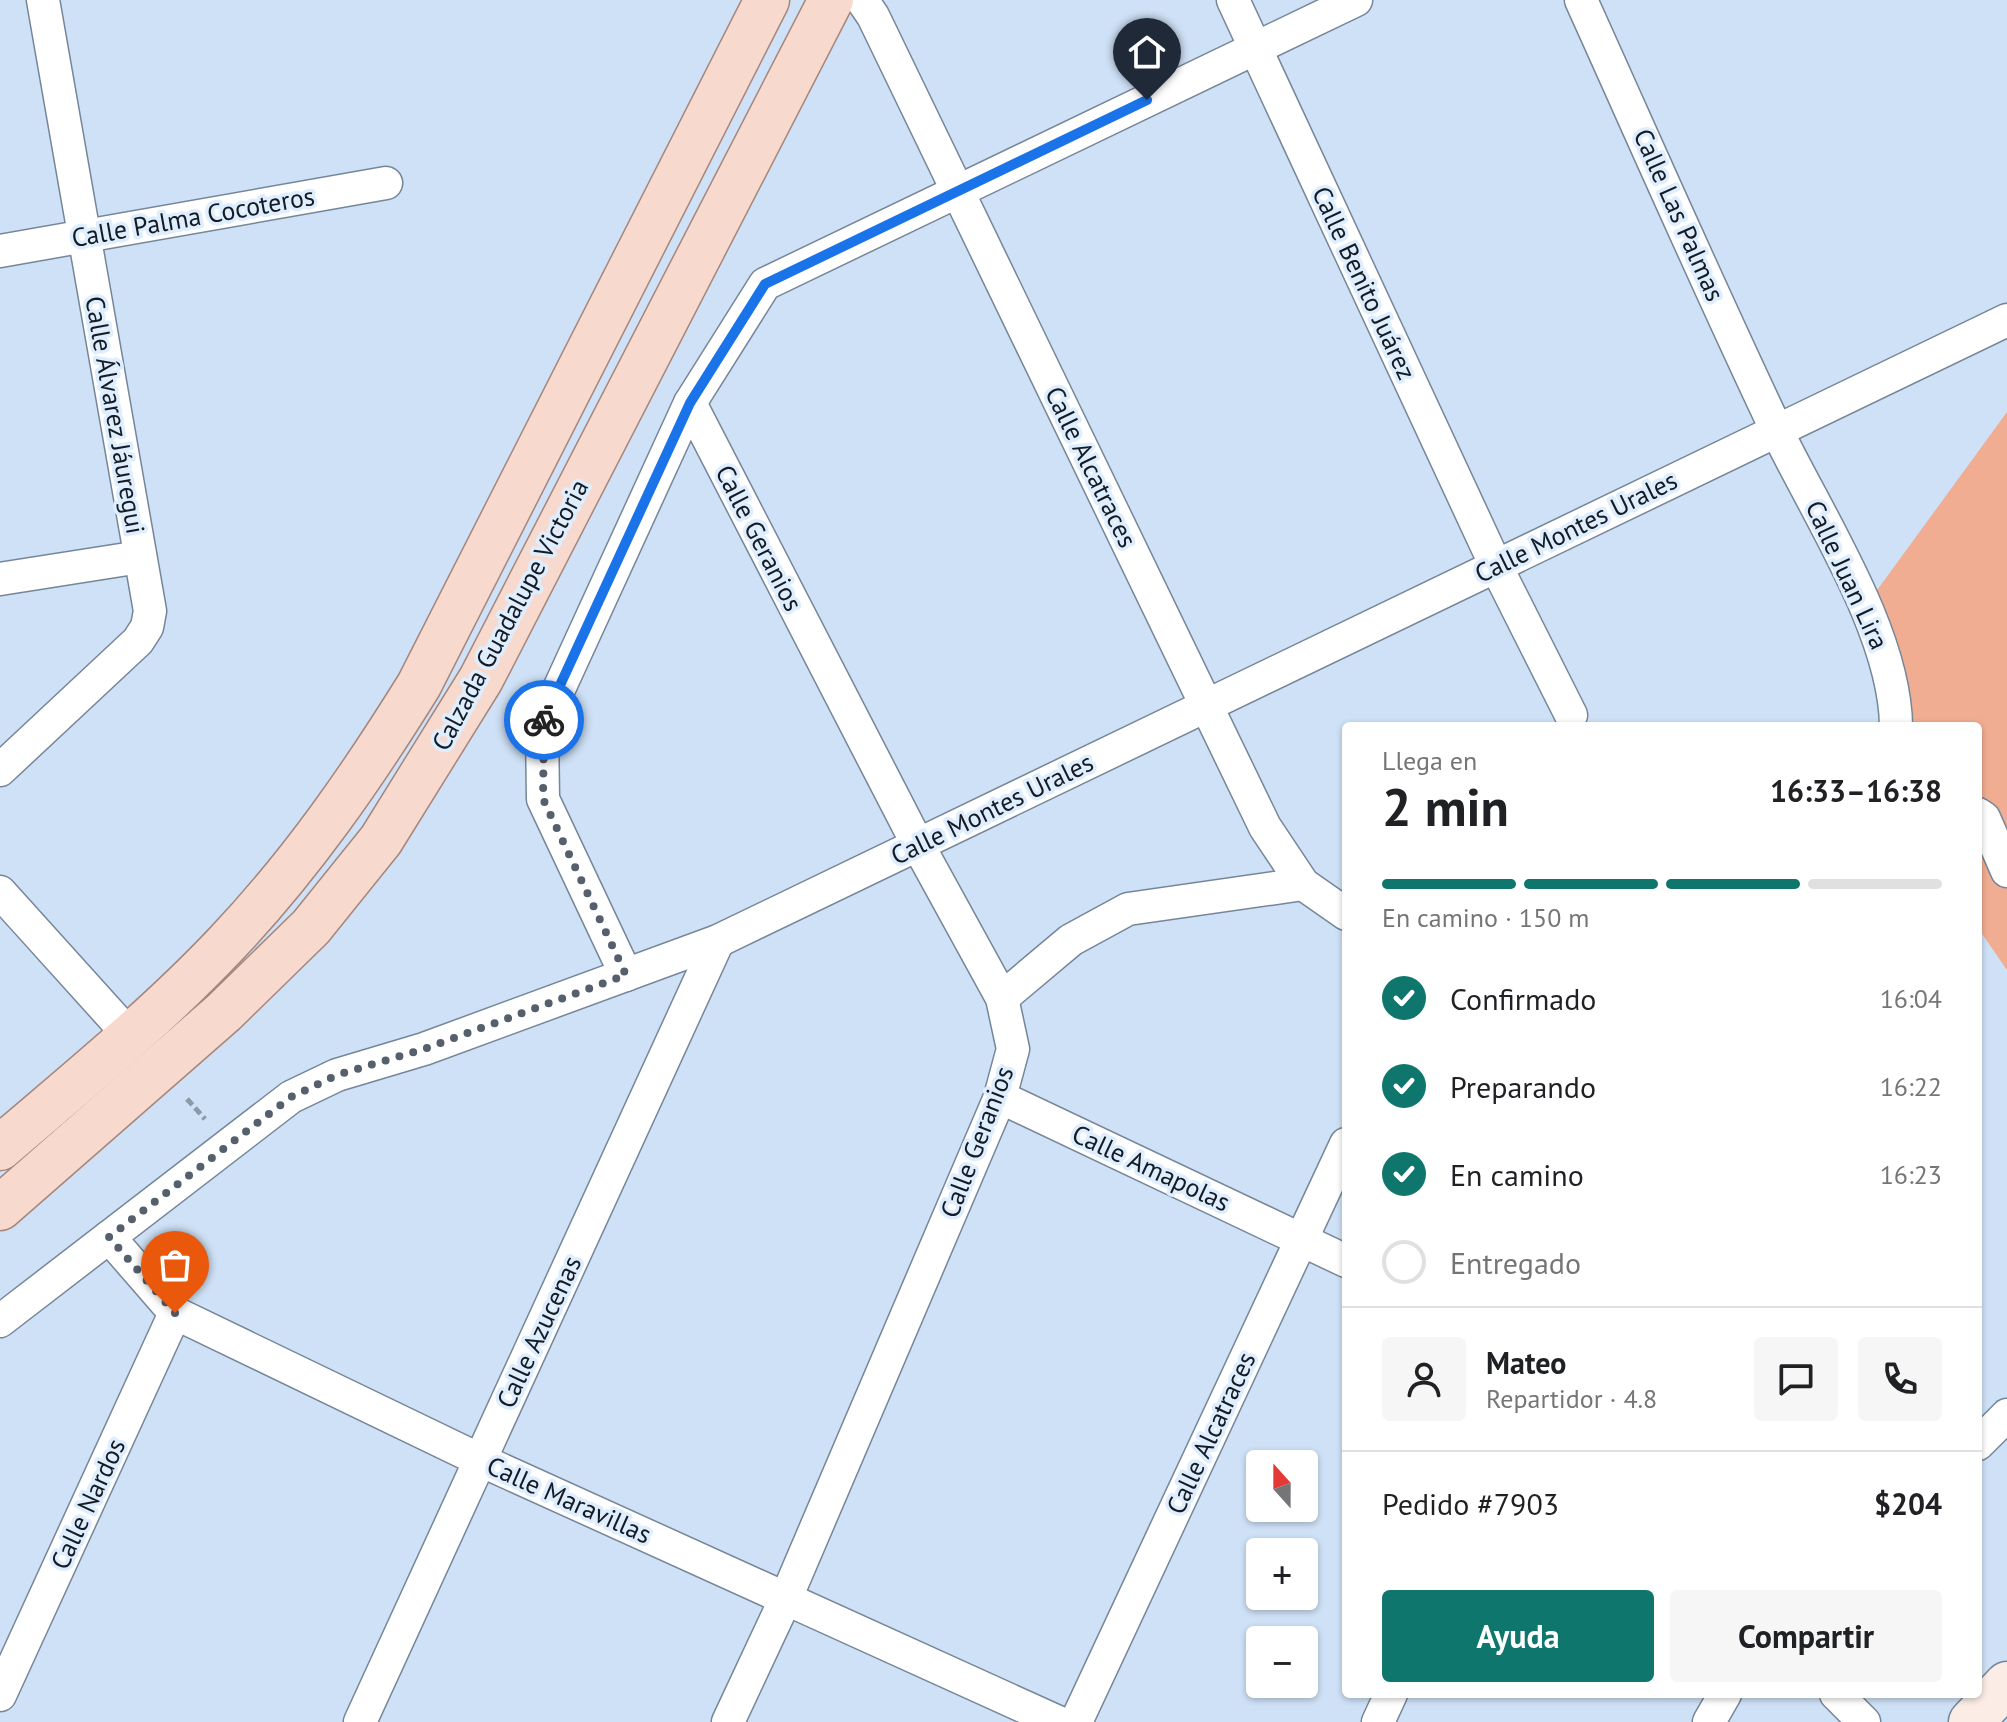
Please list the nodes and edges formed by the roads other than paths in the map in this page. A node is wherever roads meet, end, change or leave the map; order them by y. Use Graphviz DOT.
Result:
graph roads {
  1 [pos="43,0"];
  2 [pos="767,0"];
  3 [pos="831,0"];
  4 [pos="862,0"];
  5 [pos="1233,0"];
  6 [pos="1356,0"];
  7 [pos="1581,0"];
  8 [pos="1255,48"];
  9 [pos="386,183"];
  10 [pos="957,191"];
  11 [pos="83,236"];
  12 [pos="0,251"];
  13 [pos="2007,320"];
  14 [pos="690,403"];
  15 [pos="1777,431"];
  16 [pos="140,557"];
  17 [pos="1496,566"];
  18 [pos="0,579"];
  19 [pos="1206,706"];
  20 [pos="1571,715"];
  21 [pos="1896,722"];
  22 [pos="0,770"];
  23 [pos="1982,817"];
  24 [pos="918,845"];
  25 [pos="2007,871"];
  26 [pos="1303,884"];
  27 [pos="0,892"];
  28 [pos="1342,911"];
  29 [pos="718,941"];
  30 [pos="626,975"];
  31 [pos="1002,998"];
  32 [pos="130,1036"];
  33 [pos="1000,1097"];
  34 [pos="0,1148"];
  35 [pos="1342,1152"];
  36 [pos="0,1208"];
  37 [pos="109,1237"];
  38 [pos="1301,1239"];
  39 [pos="1342,1259"];
  40 [pos="175,1313"];
  41 [pos="0,1321"];
  42 [pos="2007,1415"];
  43 [pos="1982,1440"];
  44 [pos="480,1460"];
  45 [pos="786,1598"];
  46 [pos="2007,1684"];
  47 [pos="0,1695"];
  48 [pos="1389,1698"];
  49 [pos="1723,1698"];
  50 [pos="1840,1698"];
  51 [pos="360,1722"];
  52 [pos="728,1722"];
  53 [pos="1058,1722"];
  54 [pos="1076,1722"];
  55 [pos="1378,1722"];
  56 [pos="1709,1722"];
  57 [pos="1864,1722"];
  58 [pos="1971,1722"];
  1 -- 11 [label="street, Calle Álvarez Jáuregui"];
  2 -- 32 [label="main road, Calzada Guadalupe Victoria"];
  3 -- 36 [label="main road, Calzada Guadalupe Victoria"];
  4 -- 10 [label="street, Calle Alcatraces"];
  5 -- 8 [label="street, Calle Benito Juárez"];
  6 -- 8 [label="street"];
  7 -- 15 [label="street, Calle Las Palmas"];
  8 -- 10 [label="street"];
  8 -- 17 [label="street, Calle Benito Juárez"];
  9 -- 11 [label="street, Calle Palma Cocoteros"];
  10 -- 14 [label="street"];
  10 -- 19 [label="street, Calle Alcatraces"];
  11 -- 12 [label="street, Calle Palma Cocoteros"];
  11 -- 16 [label="street, Calle Álvarez Jáuregui"];
  13 -- 15 [label="street, Calle Montes Urales"];
  14 -- 24 [label="street, Calle Geranios"];
  14 -- 30 [label="street"];
  15 -- 17 [label="street, Calle Montes Urales"];
  15 -- 21 [label="street, Calle Juan Lira"];
  16 -- 18 [label="street"];
  16 -- 22 [label="street, Calle Álvarez Jáuregui"];
  17 -- 19 [label="street, Calle Montes Urales"];
  17 -- 20 [label="street, Calle Benito Juárez"];
  19 -- 24 [label="street, Calle Montes Urales"];
  19 -- 26 [label="street, Calle Alcatraces"];
  23 -- 25 [label="street"];
  24 -- 29 [label="street, Calle Montes Urales"];
  24 -- 31 [label="street, Calle Geranios"];
  26 -- 28 [label="street, Calle Alcatraces"];
  26 -- 31 [label="street"];
  27 -- 32 [label="street"];
  29 -- 30 [label="street, Calle Montes Urales"];
  29 -- 44 [label="street, Calle Azucenas"];
  30 -- 37 [label="street, Calle Montes Urales"];
  31 -- 33 [label="street, Calle Geranios"];
  32 -- 34 [label="main road, Calzada Guadalupe Victoria"];
  33 -- 38 [label="street, Calle Amapolas"];
  33 -- 45 [label="street, Calle Geranios"];
  35 -- 38 [label="street, Calle Alcatraces"];
  37 -- 40 [label="street, Calle Maravillas"];
  37 -- 41 [label="street, Calle Montes Urales"];
  38 -- 39 [label="street, Calle Amapolas"];
  38 -- 54 [label="street, Calle Alcatraces"];
  40 -- 44 [label="street, Calle Maravillas"];
  40 -- 47 [label="street, Calle Nardos"];
  42 -- 43 [label="street"];
  44 -- 45 [label="street, Calle Maravillas"];
  44 -- 51 [label="street, Calle Azucenas"];
  45 -- 52 [label="street, Calle Geranios"];
  45 -- 53 [label="street, Calle Maravillas"];
  46 -- 58 [label="main road"];
  48 -- 55 [label="street"];
  49 -- 56 [label="street"];
  50 -- 57 [label="street"];
}
